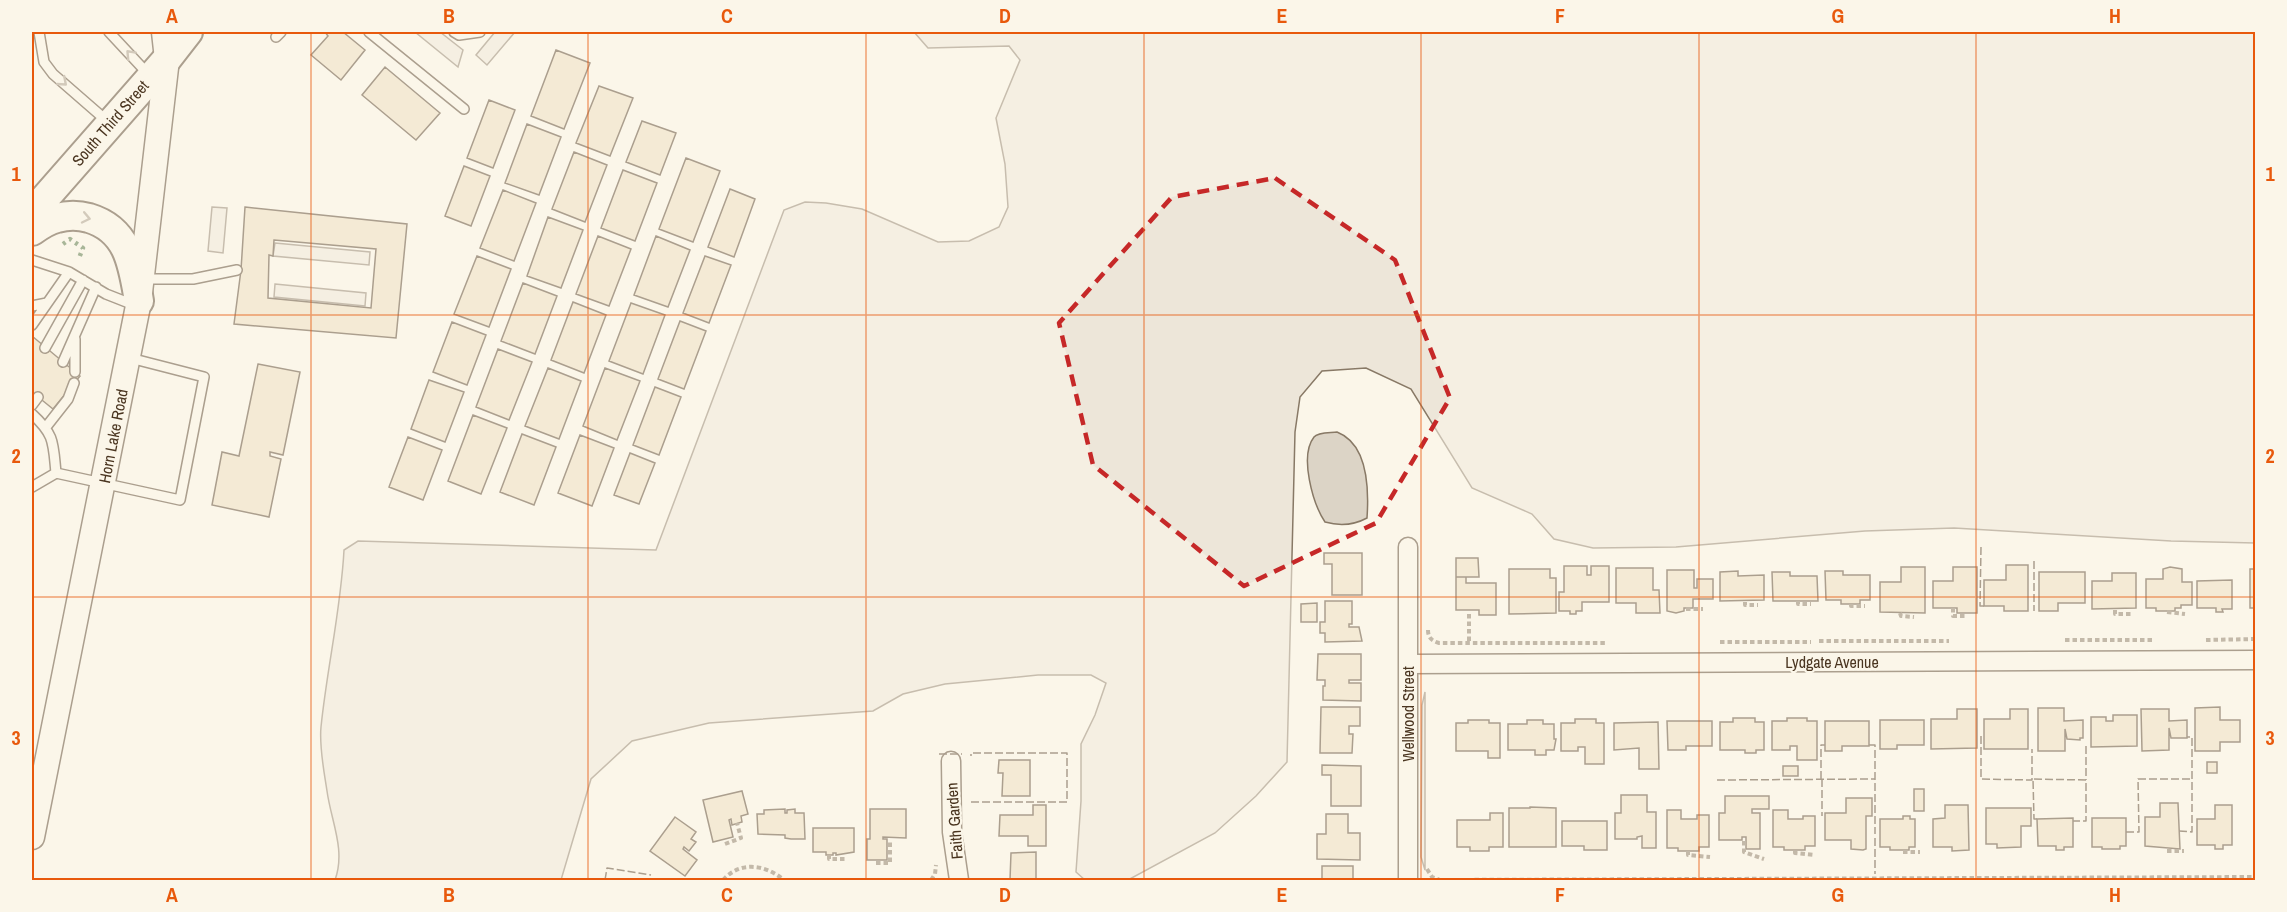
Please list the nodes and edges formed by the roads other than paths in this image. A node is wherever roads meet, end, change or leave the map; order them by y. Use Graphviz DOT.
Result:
graph roads {
  1 [pos="39,32"];
  2 [pos="109,32"];
  3 [pos="188,32"];
  4 [pos="369,32"];
  5 [pos="454,32"];
  6 [pos="480,32"];
  7 [pos="161,56"];
  8 [pos="465,109"];
  9 [pos="110,123"];
  10 [pos="32,213"];
  11 [pos="32,231"];
  12 [pos="32,260"];
  13 [pos="237,270"];
  14 [pos="69,272"];
  15 [pos="83,280"];
  16 [pos="96,288"];
  17 [pos="139,296"];
  18 [pos="47,303"];
  19 [pos="32,306"];
  20 [pos="32,325"];
  21 [pos="75,334"];
  22 [pos="45,348"];
  23 [pos="128,357"];
  24 [pos="63,362"];
  25 [pos="75,372"];
  26 [pos="74,383"];
  27 [pos="32,414"];
  28 [pos="46,427"];
  29 [pos="56,473"];
  30 [pos="103,484"];
  31 [pos="32,487"];
  32 [pos="1408,547"];
  33 [pos="2256,660"];
  34 [pos="1409,664"];
  35 [pos="951,761"];
  36 [pos="32,837"];
  37 [pos="959,880"];
  38 [pos="1408,880"];
  1 -- 9 [label="lane, one-way"];
  7 -- 2 [label="lane, one-way"];
  3 -- 7 [label="highway, South Third Street"];
  4 -- 8 [label="lane"];
  5 -- 6 [label="lane"];
  7 -- 9 [label="highway, South Third Street"];
  7 -- 17 [label="main road, Horn Lake Road"];
  9 -- 10 [label="highway, South Third Street"];
  11 -- 17 [label="highway, one-way"];
  12 -- 14 [label="lane"];
  13 -- 17 [label="lane"];
  14 -- 15 [label="lane"];
  14 -- 18 [label="lane"];
  15 -- 16 [label="lane"];
  15 -- 22 [label="lane"];
  16 -- 17 [label="lane"];
  16 -- 21 [label="lane"];
  17 -- 23 [label="main road, Horn Lake Road"];
  18 -- 19 [label="lane"];
  18 -- 20 [label="lane"];
  21 -- 24 [label="lane"];
  21 -- 25 [label="lane"];
  23 -- 30 [label="main road, Horn Lake Road"];
  23 -- 30 [label="lane"];
  26 -- 28 [label="lane"];
  27 -- 28 [label="lane"];
  28 -- 29 [label="lane"];
  29 -- 30 [label="lane"];
  29 -- 31 [label="lane"];
  30 -- 36 [label="main road, Horn Lake Road"];
  32 -- 34 [label="street, Wellwood Street"];
  33 -- 34 [label="street, Lydgate Avenue"];
  34 -- 38 [label="street, Wellwood Street"];
  35 -- 37 [label="street, Faith Garden"];
}
